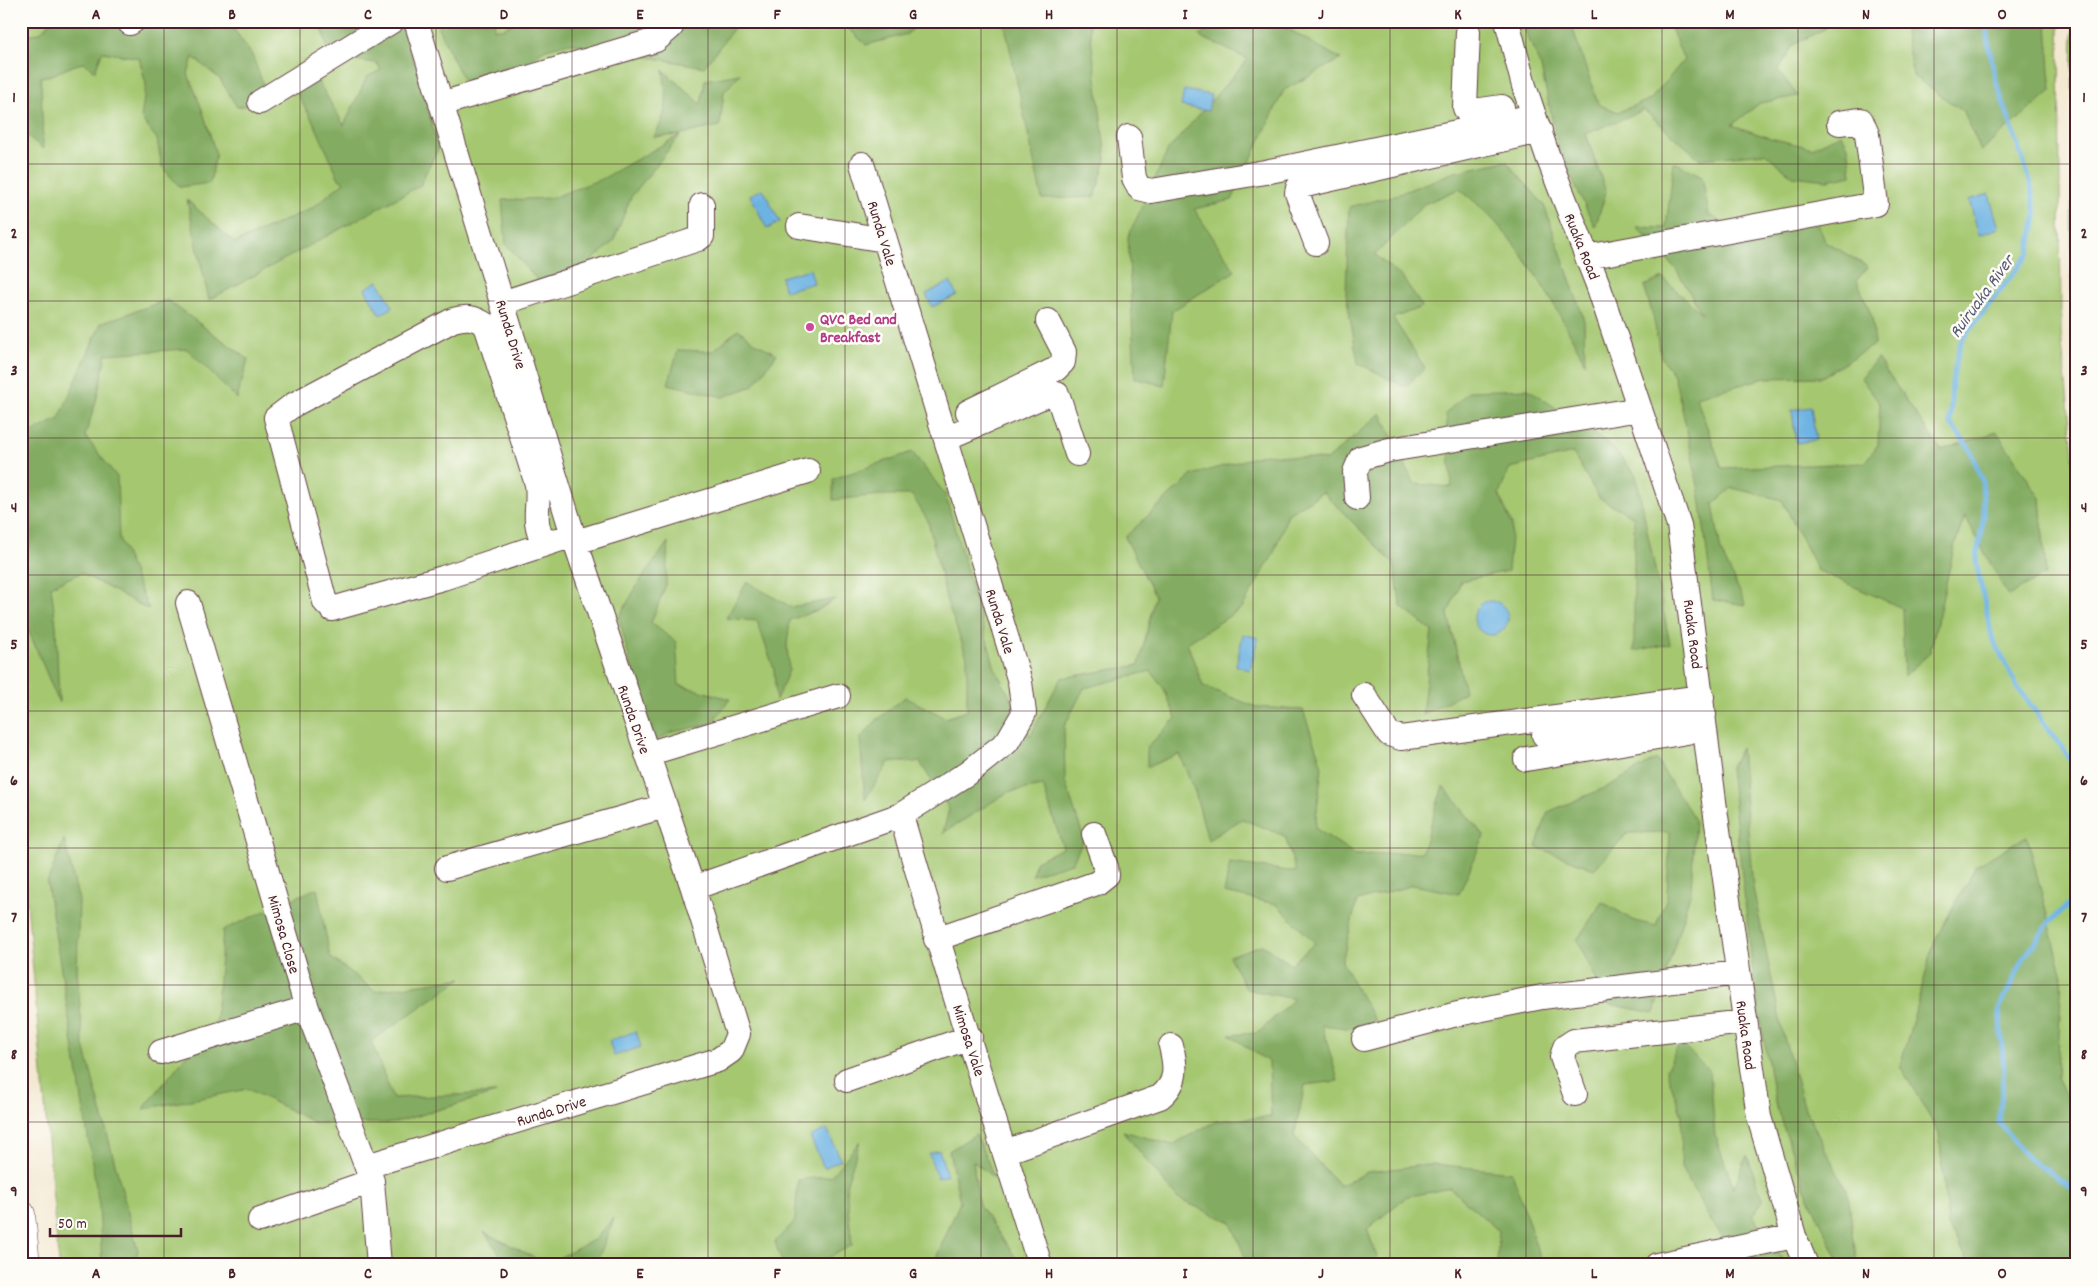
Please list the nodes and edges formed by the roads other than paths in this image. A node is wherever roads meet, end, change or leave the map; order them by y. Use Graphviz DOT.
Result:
graph roads {
  1 [pos="392,21"];
  2 [pos="416,21"];
  3 [pos="672,21"];
  4 [pos="1507,21"];
  5 [pos="1468,32"];
  6 [pos="260,102"];
  7 [pos="441,104"];
  8 [pos="1535,116"];
  9 [pos="1839,123"];
  10 [pos="1130,137"];
  11 [pos="862,164"];
  12 [pos="702,205"];
  13 [pos="799,226"];
  14 [pos="885,240"];
  15 [pos="1316,243"];
  16 [pos="1587,257"];
  17 [pos="502,303"];
  18 [pos="1048,321"];
  19 [pos="1640,409"];
  20 [pos="944,431"];
  21 [pos="1076,454"];
  22 [pos="808,471"];
  23 [pos="743,477"];
  24 [pos="1357,498"];
  25 [pos="573,535"];
  26 [pos="544,544"];
  27 [pos="188,603"];
  28 [pos="1364,695"];
  29 [pos="838,696"];
  30 [pos="1704,714"];
  31 [pos="1398,753"];
  32 [pos="647,754"];
  33 [pos="1526,759"];
  34 [pos="665,806"];
  35 [pos="901,815"];
  36 [pos="1094,834"];
  37 [pos="447,868"];
  38 [pos="693,888"];
  39 [pos="936,939"];
  40 [pos="1738,973"];
  41 [pos="307,1008"];
  42 [pos="1745,1022"];
  43 [pos="970,1037"];
  44 [pos="1364,1039"];
  45 [pos="1171,1046"];
  46 [pos="160,1052"];
  47 [pos="847,1080"];
  48 [pos="1575,1094"];
  49 [pos="1005,1152"];
  50 [pos="370,1173"];
  51 [pos="21,1214"];
  52 [pos="260,1220"];
  53 [pos="1794,1236"];
  54 [pos="26,1265"];
  55 [pos="379,1265"];
  56 [pos="1040,1265"];
  57 [pos="1657,1265"];
  58 [pos="1806,1265"];
  1 -- 6 [label="street"];
  2 -- 7 [label="street, Runda Drive"];
  3 -- 7 [label="street"];
  4 -- 8 [label="street, Ruaka Road"];
  5 -- 8 [label="street"];
  7 -- 17 [label="street, Runda Drive"];
  8 -- 10 [label="street"];
  8 -- 15 [label="street"];
  8 -- 16 [label="street, Ruaka Road"];
  9 -- 16 [label="street"];
  11 -- 14 [label="street, Runda Vale"];
  12 -- 17 [label="street"];
  13 -- 14 [label="street"];
  14 -- 20 [label="street, Runda Vale"];
  16 -- 19 [label="street, Ruaka Road"];
  17 -- 25 [label="street, Runda Drive"];
  18 -- 20 [label="street"];
  19 -- 24 [label="street"];
  19 -- 30 [label="street, Ruaka Road"];
  20 -- 21 [label="street"];
  20 -- 35 [label="street, Runda Vale"];
  22 -- 25 [label="street"];
  23 -- 25 [label="street"];
  25 -- 26 [label="street"];
  25 -- 32 [label="street, Runda Drive"];
  26 -- 26 [label="street"];
  27 -- 41 [label="street, Mimosa Close"];
  28 -- 30 [label="street"];
  29 -- 32 [label="street"];
  30 -- 31 [label="street"];
  30 -- 33 [label="street"];
  30 -- 40 [label="street, Ruaka Road"];
  32 -- 34 [label="street, Runda Drive"];
  34 -- 37 [label="street"];
  34 -- 38 [label="street, Runda Drive"];
  35 -- 38 [label="street, Runda Vale"];
  35 -- 39 [label="street, Mimosa Vale"];
  36 -- 39 [label="street"];
  38 -- 50 [label="street, Runda Drive"];
  39 -- 43 [label="street, Mimosa Vale"];
  40 -- 42 [label="street, Ruaka Road"];
  40 -- 44 [label="street"];
  41 -- 46 [label="street"];
  41 -- 50 [label="street, Mimosa Close"];
  42 -- 48 [label="street"];
  42 -- 53 [label="street, Ruaka Road"];
  43 -- 47 [label="street"];
  43 -- 49 [label="street, Mimosa Vale"];
  45 -- 49 [label="street"];
  49 -- 56 [label="street, Mimosa Vale"];
  50 -- 52 [label="street, Runda Drive"];
  50 -- 55 [label="street, Mimosa Close"];
  51 -- 54 [label="main road"];
  53 -- 57 [label="street"];
  53 -- 58 [label="street, Ruaka Road"];
}
